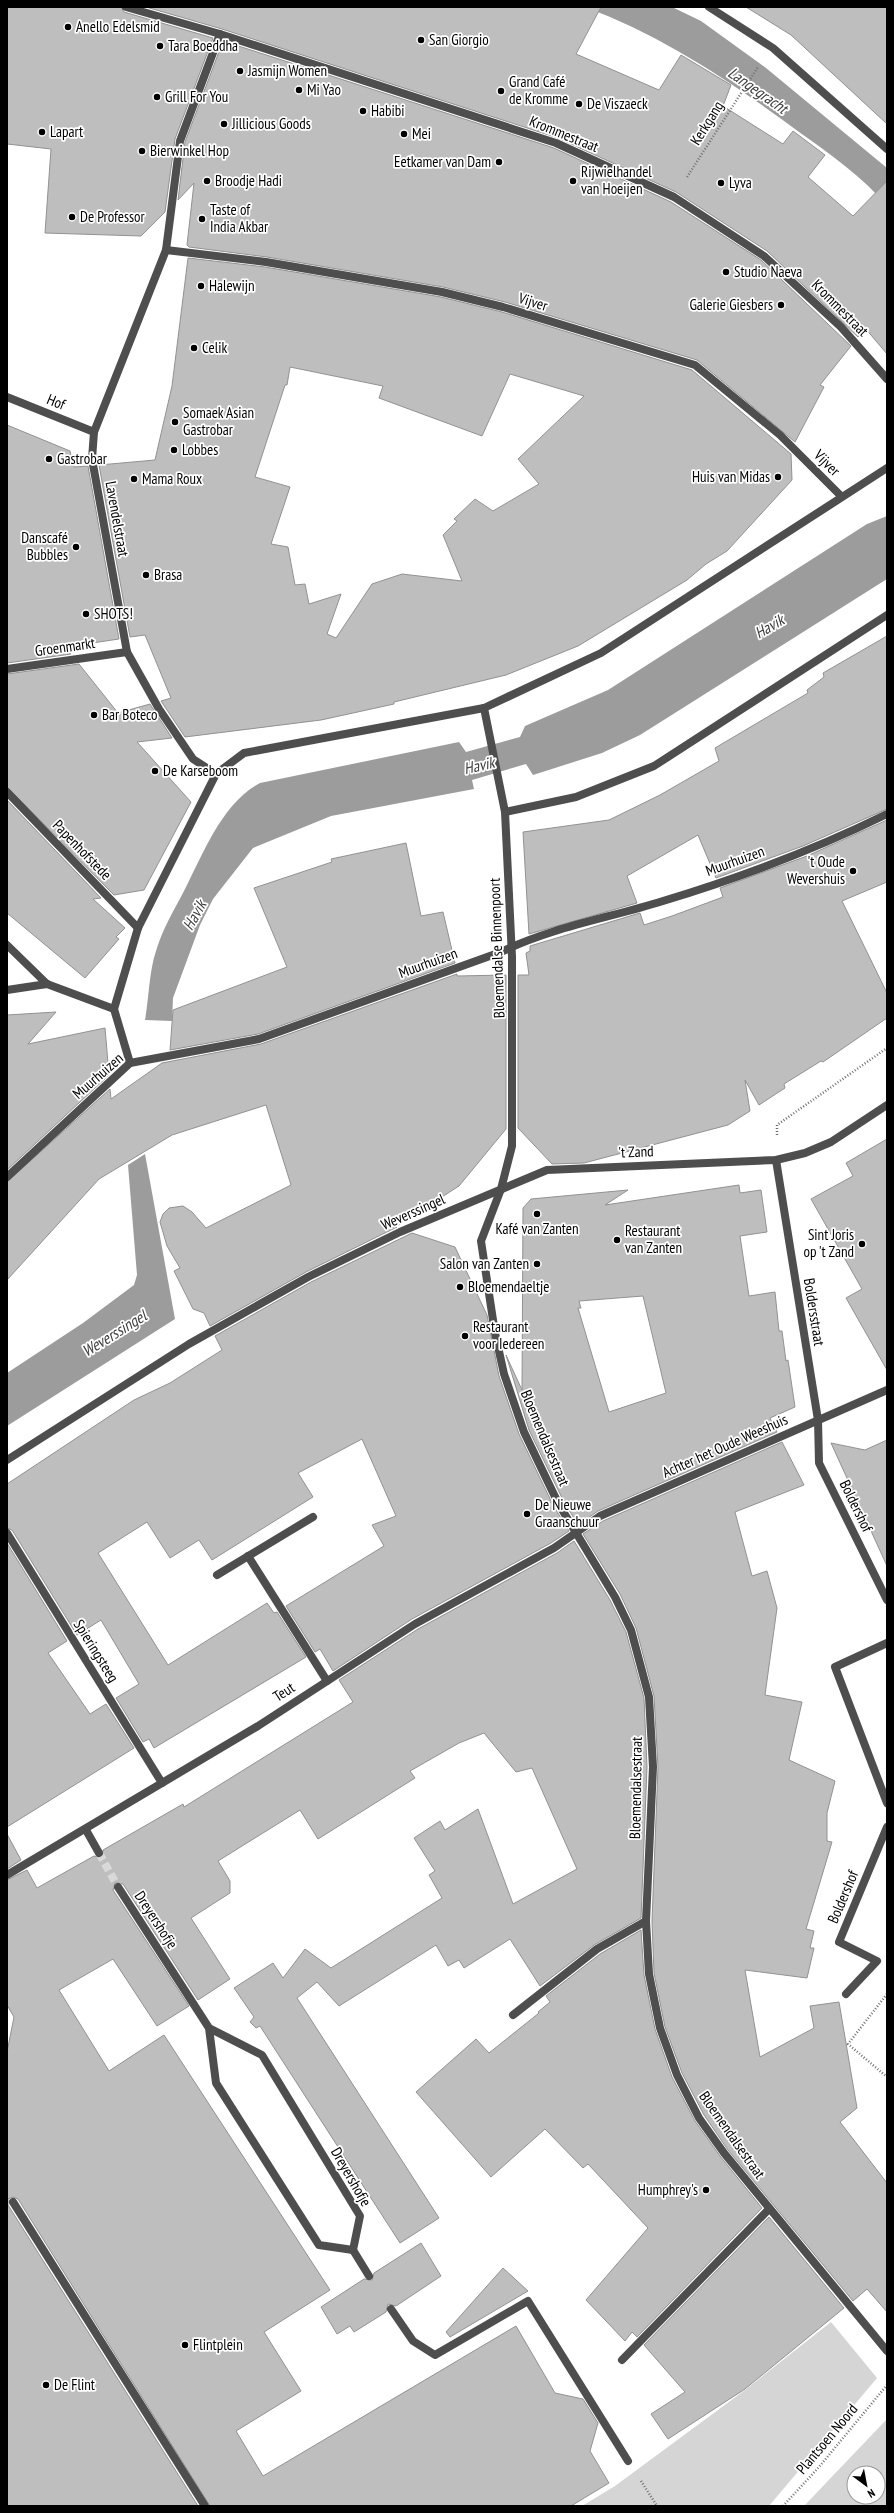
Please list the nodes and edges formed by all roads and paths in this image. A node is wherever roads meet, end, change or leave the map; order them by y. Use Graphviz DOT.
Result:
graph roads {
  1 [pos="126,7"];
  2 [pos="709,7"];
  3 [pos="220,34"];
  4 [pos="761,62"];
  5 [pos="887,149"];
  6 [pos="674,197"];
  7 [pos="166,250"];
  8 [pos="887,379"];
  9 [pos="7,397"];
  10 [pos="94,432"];
  11 [pos="887,468"];
  12 [pos="841,496"];
  13 [pos="887,615"];
  14 [pos="127,652"];
  15 [pos="7,669"];
  16 [pos="484,708"];
  17 [pos="216,774"];
  18 [pos="7,792"];
  19 [pos="506,812"];
  20 [pos="887,814"];
  21 [pos="138,928"];
  22 [pos="7,945"];
  23 [pos="512,946"];
  24 [pos="46,984"];
  25 [pos="7,990"];
  26 [pos="114,1009"];
  27 [pos="887,1048"];
  28 [pos="130,1063"];
  29 [pos="887,1105"];
  30 [pos="776,1160"];
  31 [pos="7,1177"];
  32 [pos="501,1189"];
  33 [pos="887,1390"];
  34 [pos="818,1420"];
  35 [pos="7,1460"];
  36 [pos="313,1517"];
  37 [pos="7,1533"];
  38 [pos="576,1533"];
  39 [pos="248,1556"];
  40 [pos="217,1575"];
  41 [pos="887,1600"];
  42 [pos="887,1643"];
  43 [pos="327,1681"];
  44 [pos="162,1783"];
  45 [pos="887,1803"];
  46 [pos="887,1828"];
  47 [pos="86,1830"];
  48 [pos="99,1853"];
  49 [pos="7,1875"];
  50 [pos="118,1887"];
  51 [pos="646,1921"];
  52 [pos="846,1994"];
  53 [pos="887,1994"];
  54 [pos="513,2015"];
  55 [pos="209,2028"];
  56 [pos="887,2077"];
  57 [pos="13,2202"];
  58 [pos="769,2210"];
  59 [pos="353,2250"];
  60 [pos="369,2276"];
  61 [pos="391,2309"];
  62 [pos="887,2351"];
  63 [pos="622,2360"];
  64 [pos="887,2385"];
  65 [pos="628,2460"];
  66 [pos="205,2506"];
  67 [pos="656,2506"];
  68 [pos="783,2506"];
  1 -- 3 [label="street, Krommestraat"];
  2 -- 5 [label="street"];
  3 -- 6 [label="street, Krommestraat"];
  3 -- 7 [label="street, Lavendelstraat"];
  4 -- 6 [label="path, Kerkgang"];
  6 -- 8 [label="street, Krommestraat"];
  7 -- 10 [label="street, Lavendelstraat"];
  7 -- 12 [label="street, Vijver"];
  9 -- 10 [label="street, Hof"];
  10 -- 14 [label="street, Lavendelstraat"];
  11 -- 12 [label="street"];
  12 -- 16 [label="street"];
  13 -- 19 [label="street"];
  14 -- 15 [label="street, Groenmarkt"];
  14 -- 17 [label="street, Lavendelstraat"];
  16 -- 17 [label="street"];
  16 -- 19 [label="street, Bloemendalse Binnenpoort"];
  17 -- 21 [label="street"];
  18 -- 21 [label="street, Papenhofstede"];
  19 -- 23 [label="street, Bloemendalse Binnenpoort"];
  20 -- 23 [label="street, Muurhuizen"];
  21 -- 26 [label="street"];
  22 -- 24 [label="street"];
  23 -- 28 [label="street, Muurhuizen"];
  23 -- 32 [label="street, Bloemendalse Binnenpoort"];
  24 -- 25 [label="street"];
  24 -- 26 [label="street"];
  26 -- 28 [label="street"];
  27 -- 30 [label="path"];
  28 -- 31 [label="street, Muurhuizen"];
  29 -- 30 [label="street, 't Zand"];
  30 -- 32 [label="street, 't Zand"];
  30 -- 34 [label="street, Boldersstraat"];
  32 -- 35 [label="street, Weverssingel"];
  32 -- 38 [label="street, Bloemendalsestraat"];
  33 -- 34 [label="street, Achter het Oude Weeshuis"];
  34 -- 38 [label="street, Achter het Oude Weeshuis"];
  34 -- 41 [label="street, Boldershof"];
  36 -- 39 [label="street"];
  37 -- 44 [label="street, Spieringsteeg"];
  38 -- 43 [label="street, Teut"];
  38 -- 51 [label="street, Bloemendalsestraat"];
  39 -- 40 [label="street"];
  39 -- 43 [label="street"];
  42 -- 45 [label="street"];
  43 -- 44 [label="street, Teut"];
  44 -- 47 [label="street, Teut"];
  46 -- 52 [label="street, Boldershof"];
  47 -- 48 [label="street"];
  47 -- 49 [label="street, Teut"];
  50 -- 55 [label="street, Dreyershofje"];
  51 -- 54 [label="street"];
  51 -- 58 [label="street, Bloemendalsestraat"];
  53 -- 56 [label="path"];
  55 -- 59 [label="street, Dreyershofje"];
  55 -- 59 [label="street, Dreyershofje"];
  57 -- 66 [label="street"];
  58 -- 62 [label="street, Bloemendalsestraat"];
  58 -- 63 [label="street"];
  59 -- 60 [label="street"];
  61 -- 65 [label="street"];
  64 -- 68 [label="path, Plantsoen Noord"];
  65 -- 67 [label="path"];
}
